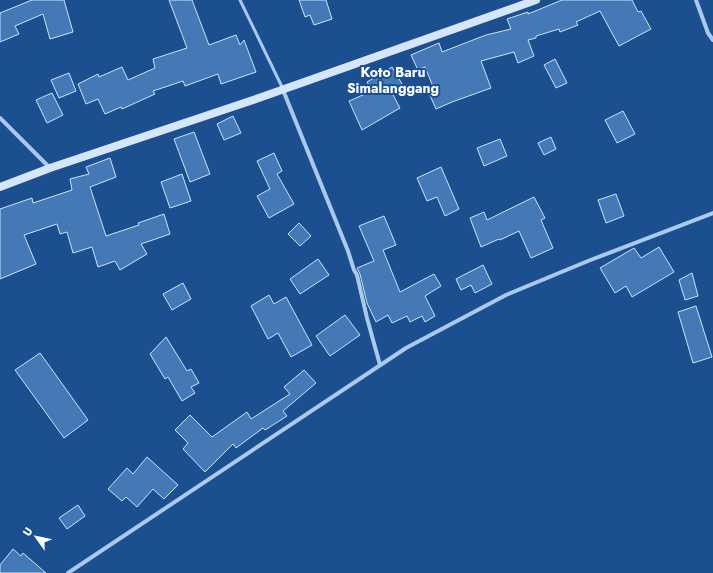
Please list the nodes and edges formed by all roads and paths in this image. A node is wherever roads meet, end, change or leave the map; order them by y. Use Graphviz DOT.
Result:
graph roads {
  1 [pos="240,0"];
  2 [pos="536,0"];
  3 [pos="696,0"];
  4 [pos="713,40"];
  5 [pos="283,89"];
  6 [pos="0,118"];
  7 [pos="50,168"];
  8 [pos="0,186"];
  9 [pos="713,213"];
  10 [pos="380,365"];
  11 [pos="68,573"];
  1 -- 5 [label="lane"];
  2 -- 5 [label="main road"];
  3 -- 4 [label="street"];
  5 -- 7 [label="main road"];
  5 -- 10 [label="street"];
  6 -- 7 [label="street"];
  7 -- 8 [label="main road"];
  9 -- 10 [label="street"];
  10 -- 11 [label="street"];
}
